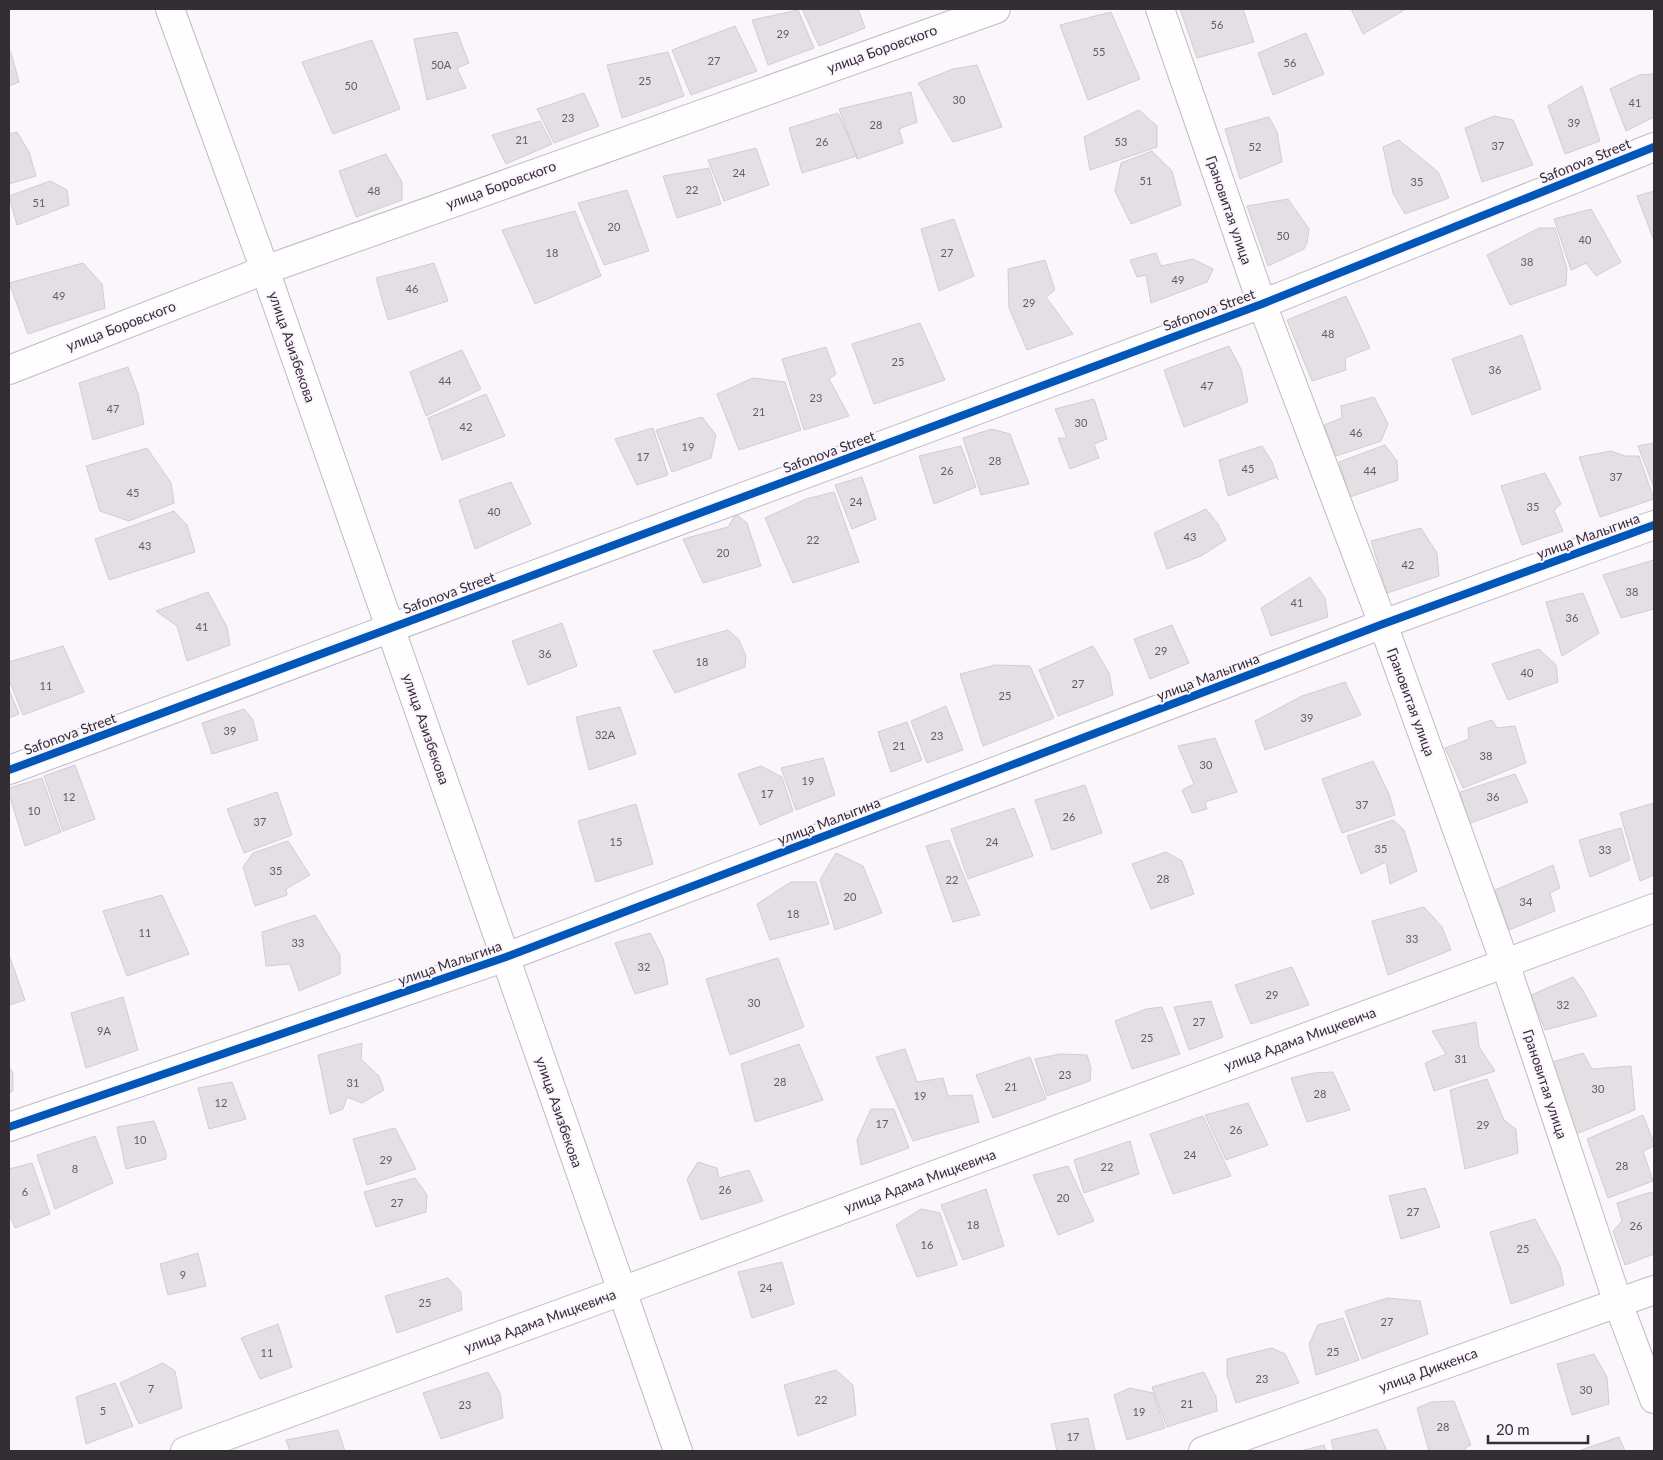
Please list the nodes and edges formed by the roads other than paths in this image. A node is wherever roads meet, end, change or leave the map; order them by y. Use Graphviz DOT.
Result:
graph roads {
  1 [pos="170,9"];
  2 [pos="996,9"];
  3 [pos="1160,9"];
  4 [pos="1654,147"];
  5 [pos="265,270"];
  6 [pos="1262,304"];
  7 [pos="9,370"];
  8 [pos="1654,526"];
  9 [pos="1383,624"];
  10 [pos="391,628"];
  11 [pos="9,770"];
  12 [pos="1654,908"];
  13 [pos="506,957"];
  14 [pos="1505,963"];
  15 [pos="9,1127"];
  16 [pos="1654,1290"];
  17 [pos="622,1291"];
  18 [pos="1618,1303"];
  19 [pos="1654,1399"];
  20 [pos="185,1451"];
  21 [pos="678,1451"];
  22 [pos="1203,1451"];
  1 -- 5 [label="street, улица Азизбекова"];
  2 -- 5 [label="street, улица Боровского"];
  3 -- 6 [label="street, Грановитая улица"];
  4 -- 6 [label="street, Safonova Street"];
  5 -- 7 [label="street, улица Боровского"];
  5 -- 10 [label="street, улица Азизбекова"];
  6 -- 9 [label="street, Грановитая улица"];
  6 -- 10 [label="street, Safonova Street"];
  8 -- 9 [label="street, улица Малыгина"];
  9 -- 13 [label="street, улица Малыгина"];
  9 -- 14 [label="street, Грановитая улица"];
  10 -- 11 [label="street, Safonova Street"];
  10 -- 13 [label="street, улица Азизбекова"];
  12 -- 14 [label="street, улица Адама Мицкевича"];
  13 -- 15 [label="street, улица Малыгина"];
  13 -- 17 [label="street, улица Азизбекова"];
  14 -- 17 [label="street, улица Адама Мицкевича"];
  14 -- 18 [label="street, Грановитая улица"];
  16 -- 18 [label="street, улица Диккенса"];
  17 -- 20 [label="street, улица Адама Мицкевича"];
  17 -- 21 [label="street, улица Азизбекова"];
  18 -- 19 [label="street, Грановитая улица"];
  18 -- 22 [label="street, улица Диккенса"];
}
